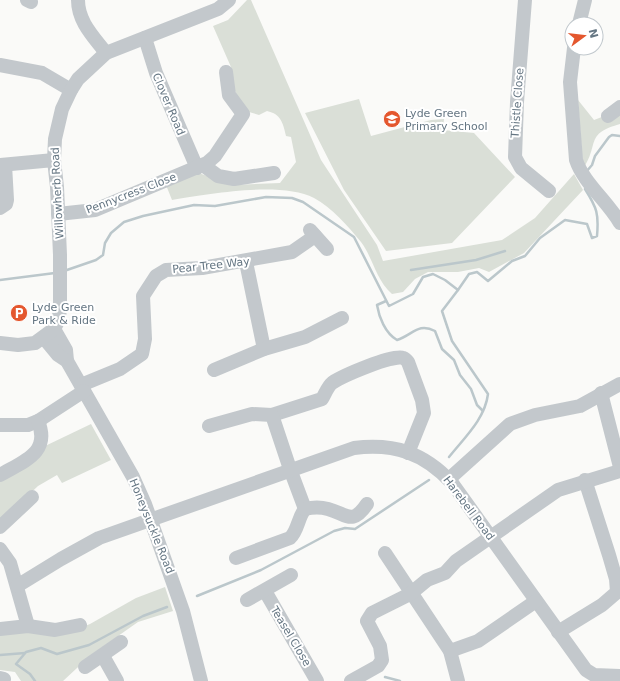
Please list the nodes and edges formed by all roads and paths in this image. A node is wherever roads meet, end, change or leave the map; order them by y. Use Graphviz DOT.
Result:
graph roads {
  1 [pos="78,0"];
  2 [pos="229,0"];
  3 [pos="525,0"];
  4 [pos="585,0"];
  5 [pos="581,16"];
  6 [pos="145,38"];
  7 [pos="106,53"];
  8 [pos="573,56"];
  9 [pos="0,65"];
  10 [pos="226,72"];
  11 [pos="71,90"];
  12 [pos="620,107"];
  13 [pos="608,116"];
  14 [pos="54,160"];
  15 [pos="3,165"];
  16 [pos="200,167"];
  17 [pos="274,173"];
  18 [pos="549,191"];
  19 [pos="0,208"];
  20 [pos="58,214"];
  21 [pos="620,223"];
  22 [pos="327,249"];
  23 [pos="246,262"];
  24 [pos="342,318"];
  25 [pos="49,333"];
  26 [pos="0,343"];
  27 [pos="264,349"];
  28 [pos="214,370"];
  29 [pos="620,384"];
  30 [pos="83,388"];
  31 [pos="601,394"];
  32 [pos="272,415"];
  33 [pos="38,421"];
  34 [pos="0,425"];
  35 [pos="209,426"];
  36 [pos="408,452"];
  37 [pos="620,467"];
  38 [pos="290,469"];
  39 [pos="620,471"];
  40 [pos="0,475"];
  41 [pos="449,479"];
  42 [pos="585,480"];
  43 [pos="32,497"];
  44 [pos="367,504"];
  45 [pos="306,509"];
  46 [pos="151,521"];
  47 [pos="0,527"];
  48 [pos="491,537"];
  49 [pos="0,549"];
  50 [pos="385,553"];
  51 [pos="615,554"];
  52 [pos="236,558"];
  53 [pos="291,575"];
  54 [pos="17,586"];
  55 [pos="265,591"];
  56 [pos="410,594"];
  57 [pos="247,600"];
  58 [pos="536,601"];
  59 [pos="80,625"];
  60 [pos="28,626"];
  61 [pos="0,629"];
  62 [pos="558,632"];
  63 [pos="121,642"];
  64 [pos="450,651"];
  65 [pos="103,656"];
  66 [pos="85,667"];
  67 [pos="620,676"];
  68 [pos="117,681"];
  69 [pos="201,681"];
  70 [pos="317,681"];
  71 [pos="351,681"];
  72 [pos="458,681"];
  1 -- 7 [label="street"];
  2 -- 6 [label="street, Willowherb Road"];
  3 -- 18 [label="street, Thistle Close"];
  4 -- 5 [label="street"];
  6 -- 7 [label="street, Willowherb Road"];
  6 -- 16 [label="street, Clover Road"];
  7 -- 11 [label="street, Willowherb Road"];
  8 -- 21 [label="street"];
  9 -- 11 [label="street"];
  10 -- 16 [label="street, Pennycress Close"];
  11 -- 14 [label="street, Willowherb Road"];
  12 -- 13 [label="street"];
  14 -- 15 [label="street"];
  14 -- 20 [label="street, Willowherb Road"];
  15 -- 19 [label="street"];
  16 -- 17 [label="street"];
  16 -- 20 [label="street, Pennycress Close"];
  20 -- 25 [label="street, Willowherb Road"];
  22 -- 23 [label="street, Pear Tree Way"];
  23 -- 27 [label="street"];
  23 -- 30 [label="street, Pear Tree Way"];
  24 -- 27 [label="street"];
  25 -- 26 [label="street"];
  25 -- 30 [label="street, Honeysuckle Road"];
  27 -- 28 [label="street"];
  29 -- 31 [label="street"];
  30 -- 33 [label="street"];
  30 -- 46 [label="street, Honeysuckle Road"];
  31 -- 37 [label="street"];
  31 -- 41 [label="street"];
  32 -- 35 [label="street"];
  32 -- 36 [label="street"];
  32 -- 38 [label="street"];
  33 -- 34 [label="street"];
  33 -- 40 [label="street"];
  36 -- 38 [label="street, Harebell Road"];
  36 -- 41 [label="street, Harebell Road"];
  38 -- 45 [label="street"];
  38 -- 46 [label="street, Harebell Road"];
  39 -- 42 [label="street"];
  41 -- 48 [label="street, Harebell Road"];
  42 -- 48 [label="street"];
  42 -- 51 [label="street"];
  43 -- 47 [label="street"];
  44 -- 45 [label="street"];
  45 -- 52 [label="street"];
  46 -- 54 [label="street, Harebell Road"];
  46 -- 69 [label="street, Honeysuckle Road"];
  48 -- 56 [label="street"];
  48 -- 58 [label="street, Harebell Road"];
  49 -- 54 [label="street"];
  50 -- 56 [label="street"];
  51 -- 62 [label="street"];
  53 -- 55 [label="street"];
  54 -- 60 [label="street"];
  55 -- 57 [label="street"];
  55 -- 70 [label="street, Teasel Close"];
  56 -- 64 [label="street"];
  56 -- 71 [label="street"];
  58 -- 62 [label="street, Harebell Road"];
  58 -- 64 [label="street"];
  59 -- 60 [label="street"];
  60 -- 61 [label="street"];
  62 -- 67 [label="street, Harebell Road"];
  63 -- 65 [label="street"];
  64 -- 72 [label="street"];
  65 -- 66 [label="street"];
  65 -- 68 [label="street"];
}
